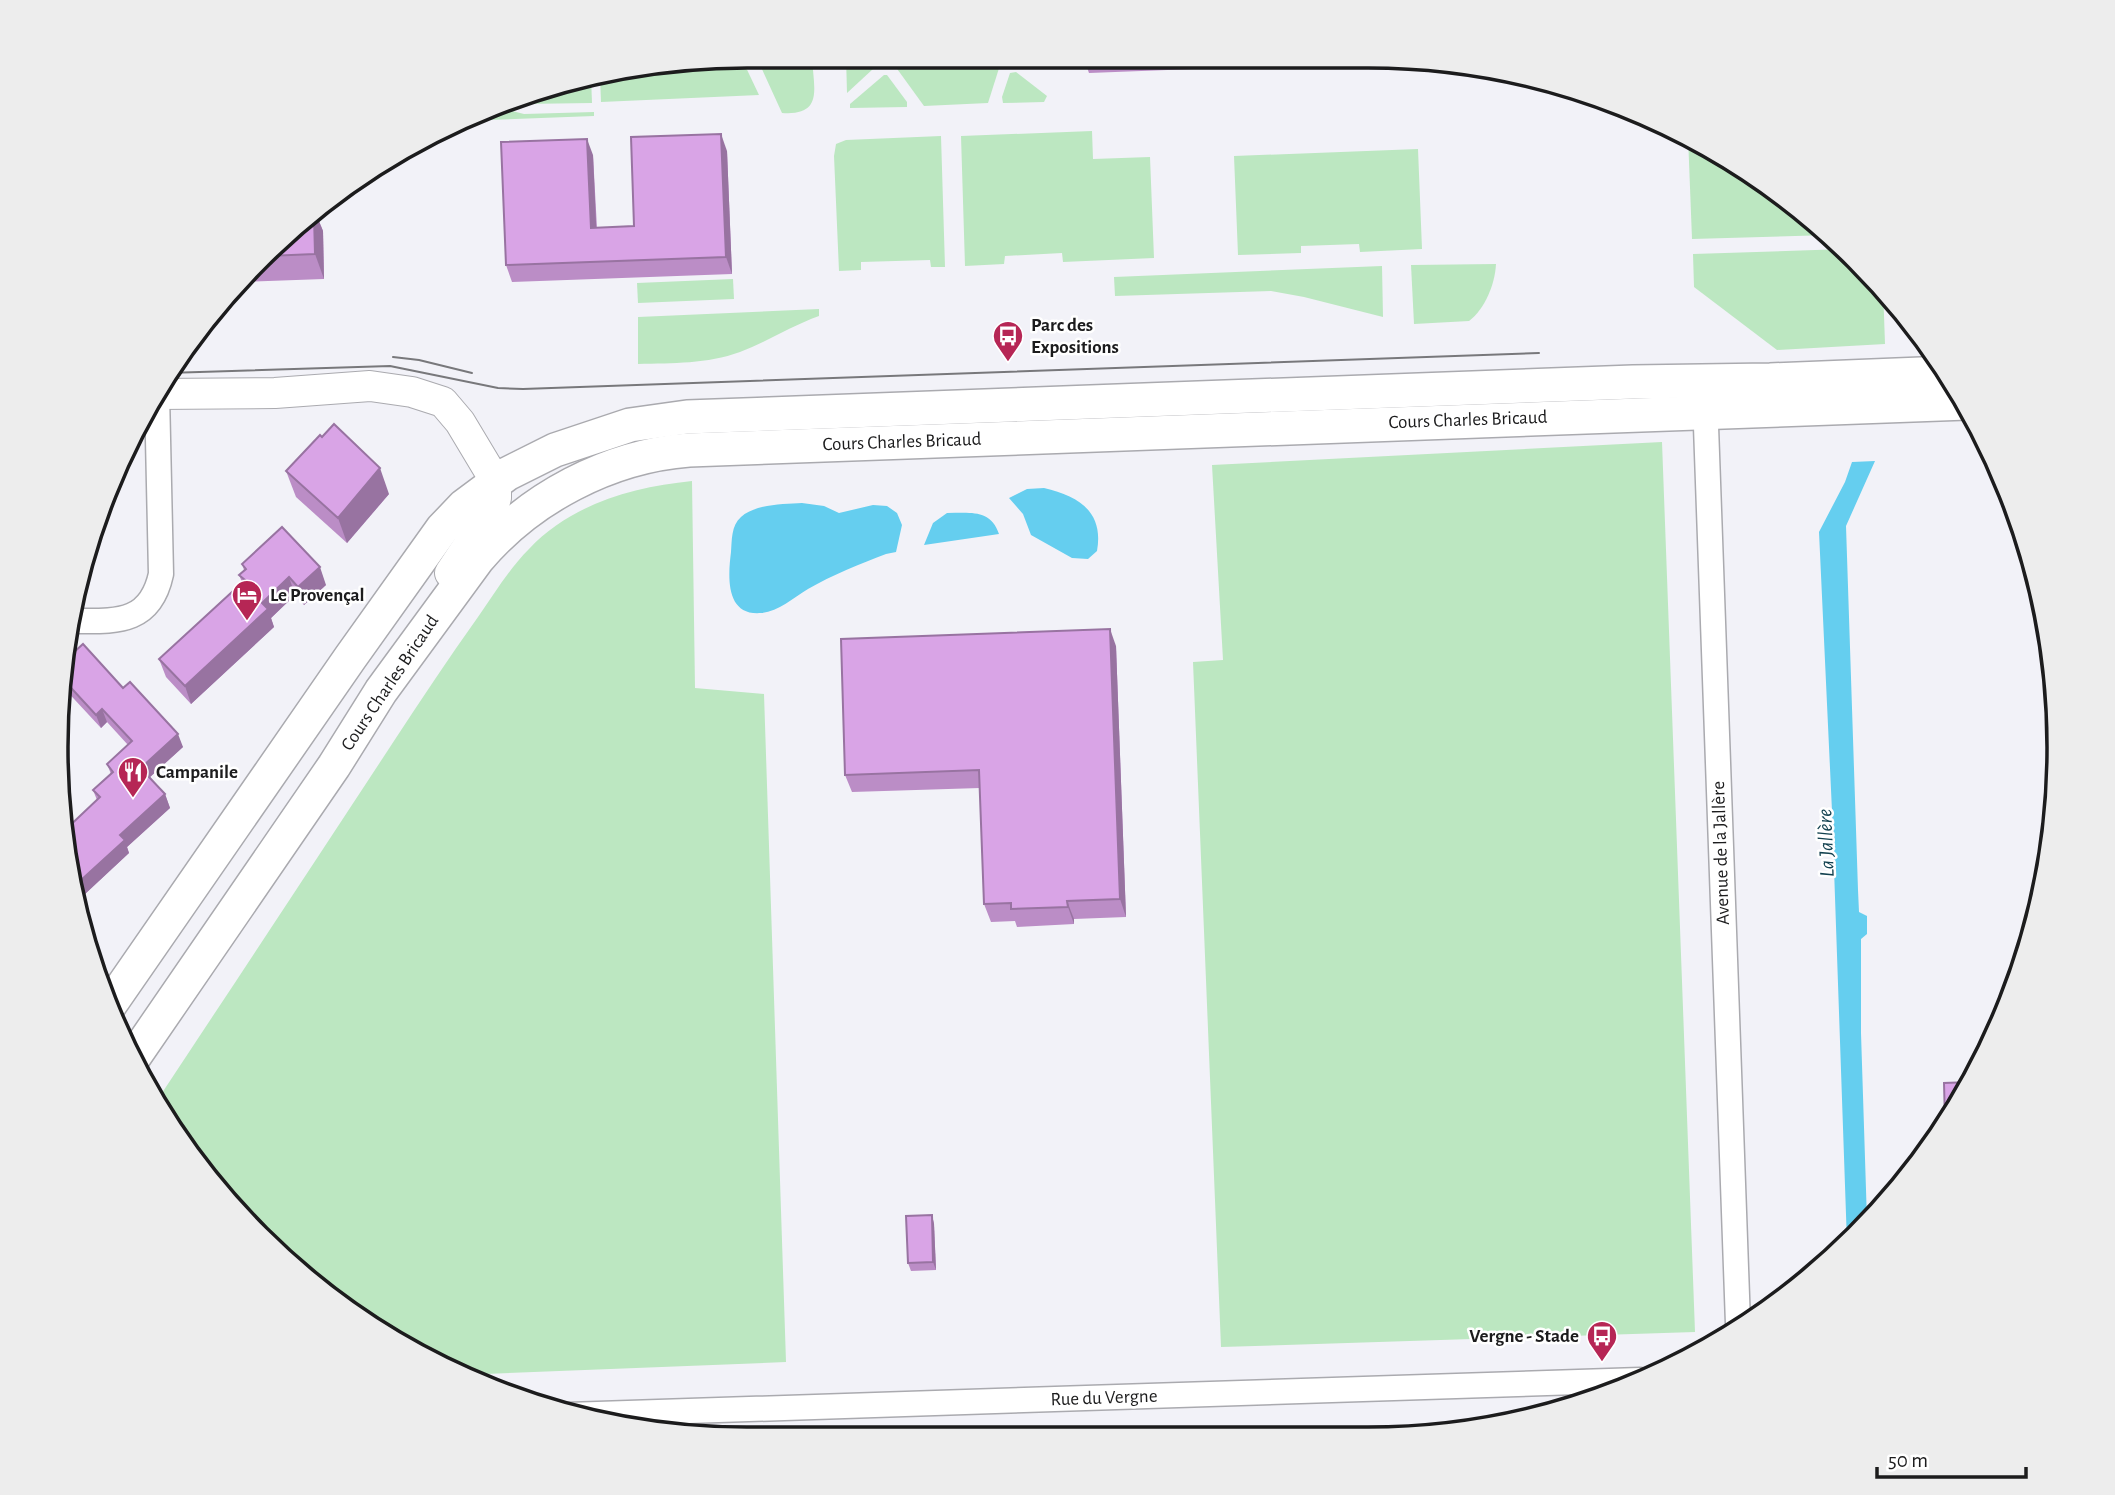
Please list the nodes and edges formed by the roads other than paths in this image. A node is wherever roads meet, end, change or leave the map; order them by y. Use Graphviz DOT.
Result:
graph roads {
  1 [pos="1935,374"];
  2 [pos="168,394"];
  3 [pos="1705,397"];
  4 [pos="1953,403"];
  5 [pos="157,411"];
  6 [pos="495,503"];
  7 [pos="80,621"];
  8 [pos="116,996"];
  9 [pos="139,1050"];
  10 [pos="1738,1317"];
  11 [pos="1612,1381"];
  12 [pos="613,1414"];
  1 -- 3 [label="main road, Cours Charles Bricaud"];
  2 -- 6 [label="street"];
  3 -- 4 [label="main road, Cours Charles Bricaud"];
  3 -- 6 [label="main road, Cours Charles Bricaud"];
  3 -- 6 [label="main road, Cours Charles Bricaud"];
  3 -- 10 [label="street, Avenue de la Jallère"];
  5 -- 7 [label="street"];
  6 -- 8 [label="main road, Cours Charles Bricaud"];
  6 -- 9 [label="main road, Cours Charles Bricaud"];
  11 -- 12 [label="street, Rue du Vergne"];
}
